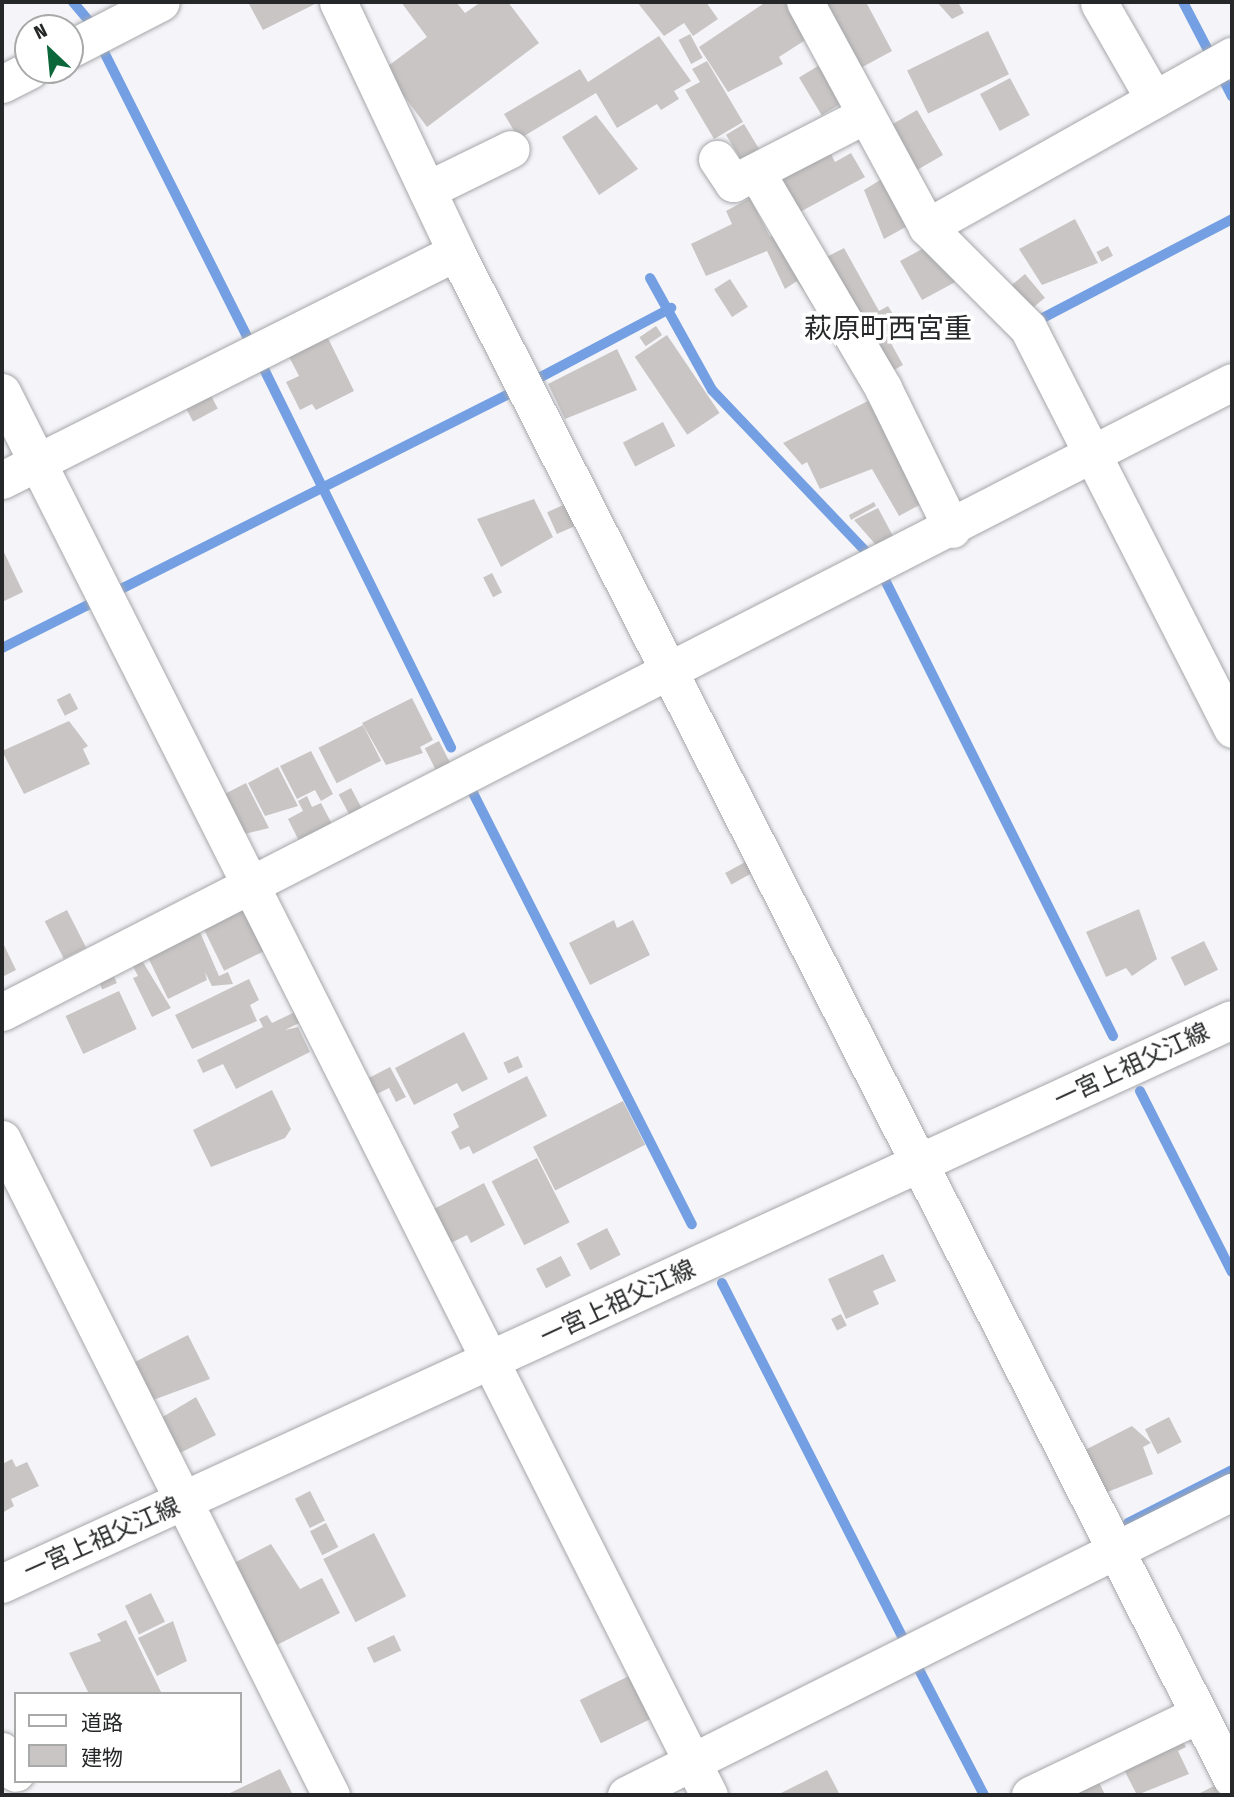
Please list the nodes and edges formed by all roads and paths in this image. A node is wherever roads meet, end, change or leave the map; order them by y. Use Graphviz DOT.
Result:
graph roads {
  1 [pos="161,2"];
  2 [pos="338,2"];
  3 [pos="805,2"];
  4 [pos="1100,3"];
  5 [pos="84,42"];
  6 [pos="1232,56"];
  7 [pos="1154,99"];
  8 [pos="865,114"];
  9 [pos="511,149"];
  10 [pos="717,159"];
  11 [pos="756,172"];
  12 [pos="427,190"];
  13 [pos="927,227"];
  14 [pos="456,252"];
  15 [pos="1232,382"];
  16 [pos="2,392"];
  17 [pos="1091,455"];
  18 [pos="37,462"];
  19 [pos="2,480"];
  20 [pos="952,529"];
  21 [pos="672,674"];
  22 [pos="1232,729"];
  23 [pos="249,885"];
  24 [pos="2,1012"];
  25 [pos="1232,1020"];
  26 [pos="2,1139"];
  27 [pos="916,1166"];
  28 [pos="492,1361"];
  29 [pos="1229,1501"];
  30 [pos="184,1503"];
  31 [pos="1118,1548"];
  32 [pos="2,1584"];
  33 [pos="1199,1714"];
  34 [pos="2,1752"];
  35 [pos="691,1762"];
  36 [pos="14,1770"];
  37 [pos="1232,1779"];
  38 [pos="331,1795"];
  39 [pos="626,1795"];
  40 [pos="709,1795"];
  41 [pos="1030,1795"];
  1 -- 5 [label="street"];
  2 -- 12 [label="street"];
  3 -- 8 [label="street"];
  4 -- 7 [label="street"];
  6 -- 7 [label="street"];
  7 -- 13 [label="street"];
  8 -- 11 [label="street"];
  8 -- 13 [label="street"];
  9 -- 12 [label="street"];
  10 -- 11 [label="street"];
  11 -- 20 [label="street"];
  12 -- 14 [label="street"];
  13 -- 17 [label="street"];
  14 -- 18 [label="street"];
  14 -- 21 [label="street"];
  15 -- 17 [label="street"];
  16 -- 18 [label="street"];
  17 -- 20 [label="street"];
  17 -- 22 [label="street"];
  18 -- 19 [label="street"];
  18 -- 23 [label="street"];
  20 -- 21 [label="street"];
  21 -- 23 [label="street"];
  21 -- 27 [label="street"];
  23 -- 24 [label="street"];
  23 -- 28 [label="street"];
  25 -- 27 [label="main road, 一宮上祖父江線"];
  26 -- 30 [label="street"];
  27 -- 28 [label="main road, 一宮上祖父江線"];
  27 -- 31 [label="street"];
  28 -- 30 [label="main road, 一宮上祖父江線"];
  28 -- 35 [label="street"];
  29 -- 31 [label="street"];
  30 -- 32 [label="main road, 一宮上祖父江線"];
  30 -- 38 [label="street"];
  31 -- 33 [label="street"];
  31 -- 35 [label="street"];
  33 -- 37 [label="street"];
  33 -- 41 [label="street"];
  34 -- 36 [label="main road"];
  35 -- 39 [label="street"];
  35 -- 40 [label="street"];
}
